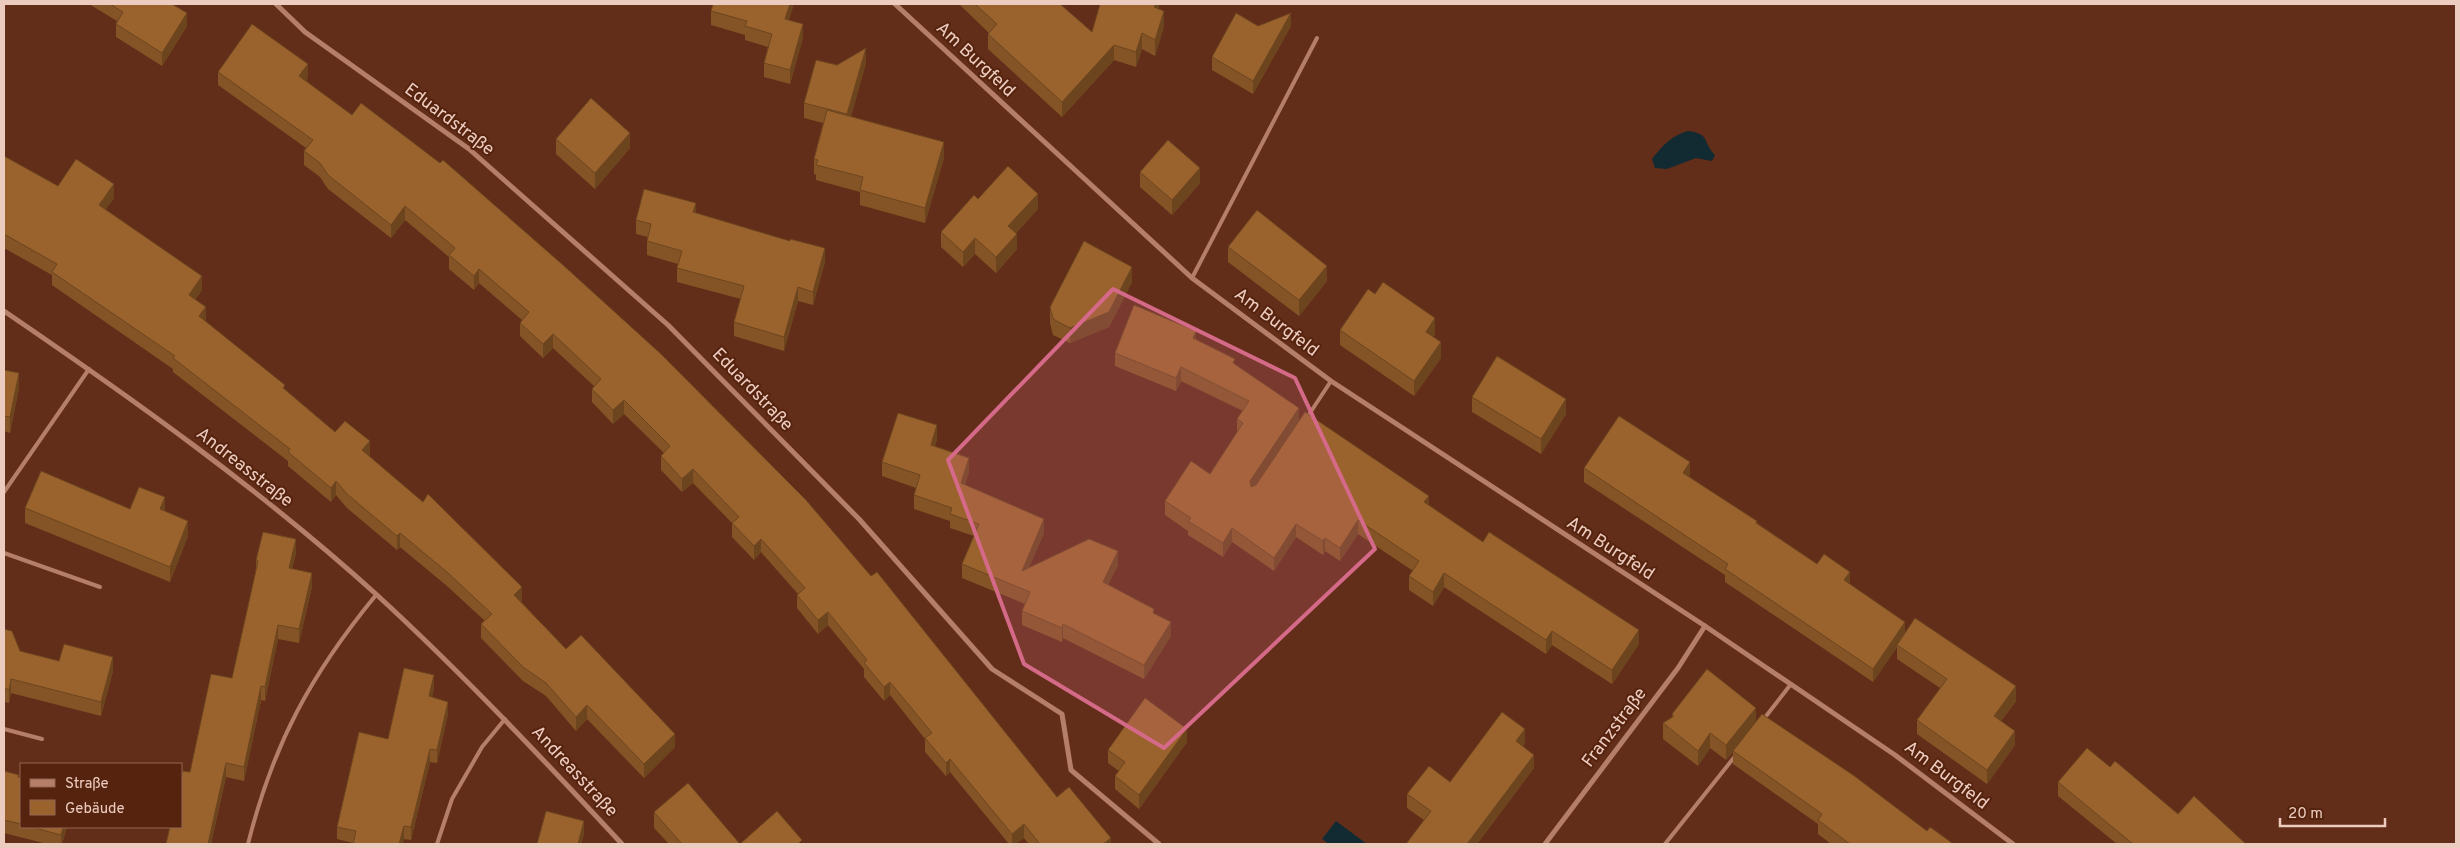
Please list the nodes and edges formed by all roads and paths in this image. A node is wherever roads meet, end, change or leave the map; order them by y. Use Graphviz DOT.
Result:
graph roads {
  1 [pos="276,4"];
  2 [pos="894,4"];
  3 [pos="1317,38"];
  4 [pos="1192,278"];
  5 [pos="4,310"];
  6 [pos="89,369"];
  7 [pos="1331,381"];
  8 [pos="1303,422"];
  9 [pos="4,492"];
  10 [pos="4,553"];
  11 [pos="100,587"];
  12 [pos="376,595"];
  13 [pos="1705,626"];
  14 [pos="1791,684"];
  15 [pos="506,719"];
  16 [pos="1761,722"];
  17 [pos="4,729"];
  18 [pos="42,739"];
  19 [pos="1737,753"];
  20 [pos="248,844"];
  21 [pos="438,844"];
  22 [pos="622,844"];
  23 [pos="1160,844"];
  24 [pos="1545,844"];
  25 [pos="1665,844"];
  26 [pos="2013,844"];
  1 -- 23 [label="street, Eduardstraße"];
  2 -- 4 [label="street, Am Burgfeld"];
  3 -- 4 [label="lane"];
  4 -- 7 [label="street, Am Burgfeld"];
  5 -- 6 [label="street, Andreasstraße"];
  6 -- 9 [label="lane"];
  6 -- 12 [label="street, Andreasstraße"];
  7 -- 8 [label="lane"];
  7 -- 13 [label="street, Am Burgfeld"];
  10 -- 11 [label="lane"];
  12 -- 15 [label="street, Andreasstraße"];
  12 -- 20 [label="lane"];
  13 -- 14 [label="street, Am Burgfeld"];
  13 -- 24 [label="street, Franzstraße"];
  14 -- 16 [label="lane"];
  14 -- 26 [label="street, Am Burgfeld"];
  15 -- 21 [label="lane"];
  15 -- 22 [label="street, Andreasstraße"];
  17 -- 18 [label="lane"];
  19 -- 25 [label="lane"];
}
